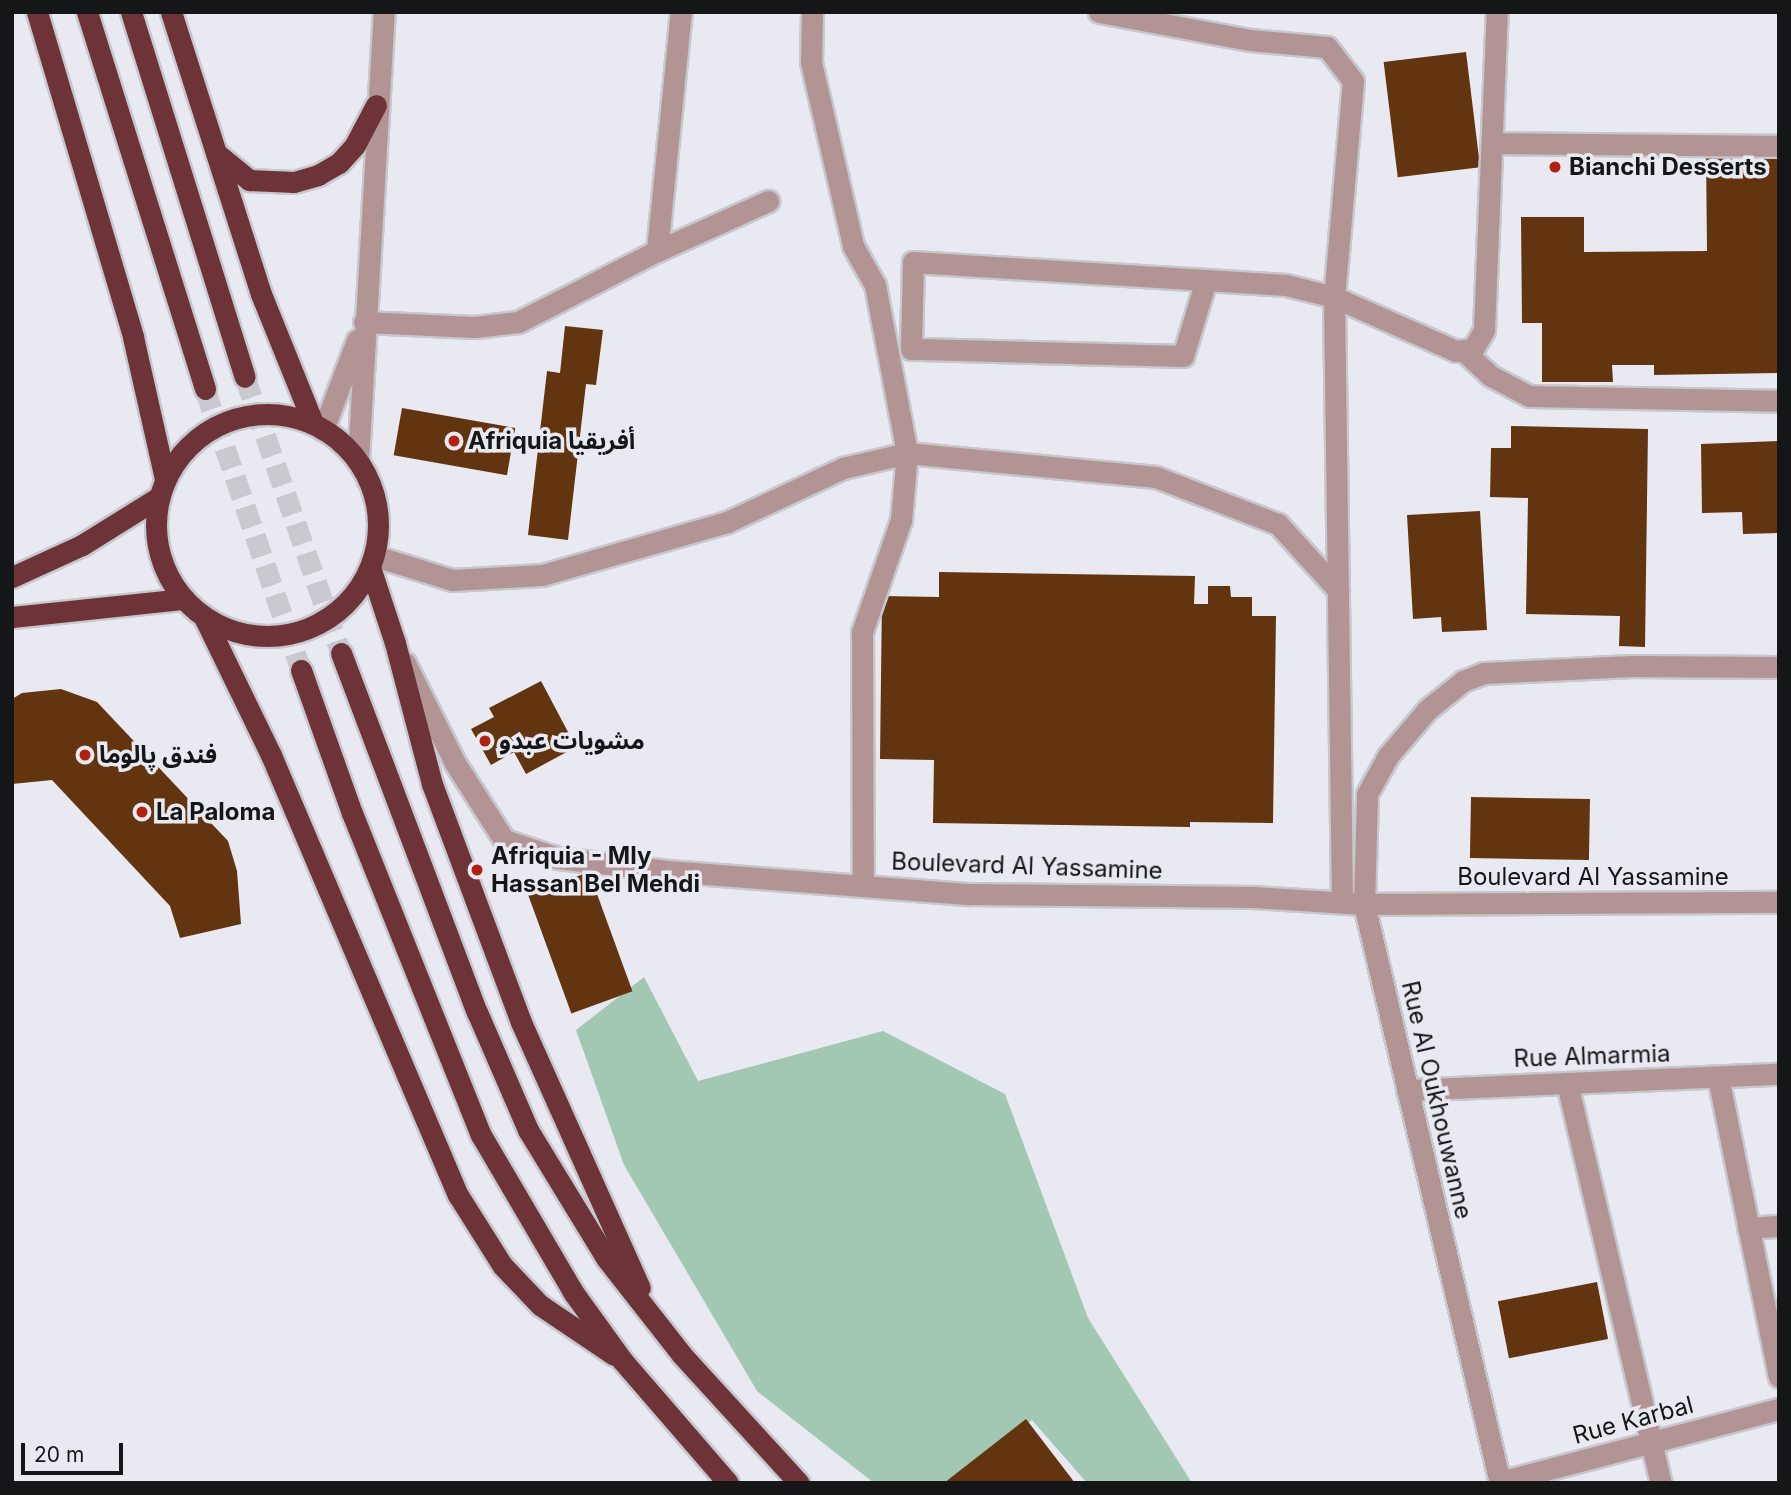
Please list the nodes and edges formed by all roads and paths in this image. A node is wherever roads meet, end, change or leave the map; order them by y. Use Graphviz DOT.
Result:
graph roads {
  1 [pos="37,12"];
  2 [pos="87,12"];
  3 [pos="131,12"];
  4 [pos="171,12"];
  5 [pos="384,12"];
  6 [pos="681,12"];
  7 [pos="812,12"];
  8 [pos="1099,12"];
  9 [pos="1497,12"];
  10 [pos="376,105"];
  11 [pos="1492,143"];
  12 [pos="1779,146"];
  13 [pos="216,153"];
  14 [pos="768,201"];
  15 [pos="657,251"];
  16 [pos="1206,280"];
  17 [pos="1334,297"];
  18 [pos="364,322"];
  19 [pos="1465,352"];
  20 [pos="244,377"];
  21 [pos="205,389"];
  22 [pos="1779,401"];
  23 [pos="318,427"];
  24 [pos="907,453"];
  25 [pos="358,460"];
  26 [pos="162,488"];
  27 [pos="372,562"];
  28 [pos="12,577"];
  29 [pos="1338,590"];
  30 [pos="184,599"];
  31 [pos="12,617"];
  32 [pos="204,617"];
  33 [pos="395,643"];
  34 [pos="341,653"];
  35 [pos="1779,667"];
  36 [pos="301,670"];
  37 [pos="863,886"];
  38 [pos="1342,902"];
  39 [pos="1779,902"];
  40 [pos="1364,904"];
  41 [pos="1779,1074"];
  42 [pos="1718,1077"];
  43 [pos="1567,1083"];
  44 [pos="1407,1090"];
  45 [pos="1779,1226"];
  46 [pos="1748,1228"];
  47 [pos="651,1312"];
  48 [pos="622,1360"];
  49 [pos="1779,1377"];
  50 [pos="1779,1409"];
  51 [pos="1649,1443"];
  52 [pos="728,1483"];
  53 [pos="799,1483"];
  54 [pos="1500,1483"];
  55 [pos="1661,1483"];
  1 -- 26 [label="highway"];
  2 -- 21 [label="highway"];
  3 -- 20 [label="highway"];
  4 -- 13 [label="highway"];
  5 -- 10 [label="street"];
  6 -- 15 [label="street"];
  7 -- 24 [label="street"];
  8 -- 17 [label="street"];
  9 -- 11 [label="street"];
  10 -- 13 [label="highway"];
  10 -- 18 [label="street"];
  11 -- 12 [label="street"];
  11 -- 19 [label="street"];
  13 -- 23 [label="highway"];
  14 -- 15 [label="street"];
  15 -- 18 [label="street"];
  16 -- 16 [label="street"];
  16 -- 17 [label="street"];
  17 -- 19 [label="street"];
  17 -- 29 [label="street"];
  18 -- 23 [label="street"];
  18 -- 25 [label="street"];
  19 -- 22 [label="street"];
  23 -- 25 [label="highway"];
  23 -- 26 [label="highway"];
  24 -- 27 [label="street"];
  24 -- 29 [label="street"];
  24 -- 37 [label="street"];
  25 -- 27 [label="highway"];
  26 -- 28 [label="highway"];
  26 -- 30 [label="highway"];
  27 -- 32 [label="highway"];
  27 -- 33 [label="highway"];
  29 -- 38 [label="street"];
  30 -- 31 [label="highway"];
  30 -- 32 [label="highway"];
  32 -- 48 [label="highway"];
  33 -- 37 [label="street, Boulevard Al Yassamine"];
  33 -- 47 [label="highway"];
  34 -- 47 [label="highway"];
  35 -- 40 [label="street, Rue Al Oukhouwanne"];
  36 -- 48 [label="highway"];
  37 -- 38 [label="street, Boulevard Al Yassamine"];
  38 -- 40 [label="street, Boulevard Al Yassamine"];
  39 -- 40 [label="street, Boulevard Al Yassamine"];
  40 -- 44 [label="street, Rue Al Oukhouwanne"];
  41 -- 42 [label="street, Rue Almarmia"];
  42 -- 43 [label="street, Rue Almarmia"];
  42 -- 46 [label="street"];
  43 -- 44 [label="street, Rue Almarmia"];
  43 -- 51 [label="street"];
  44 -- 54 [label="street, Rue Al Oukhouwanne"];
  45 -- 46 [label="street"];
  46 -- 49 [label="street"];
  47 -- 53 [label="highway"];
  48 -- 52 [label="highway"];
  50 -- 51 [label="street, Rue Karbal"];
  51 -- 54 [label="street, Rue Karbal"];
  51 -- 55 [label="street"];
}
